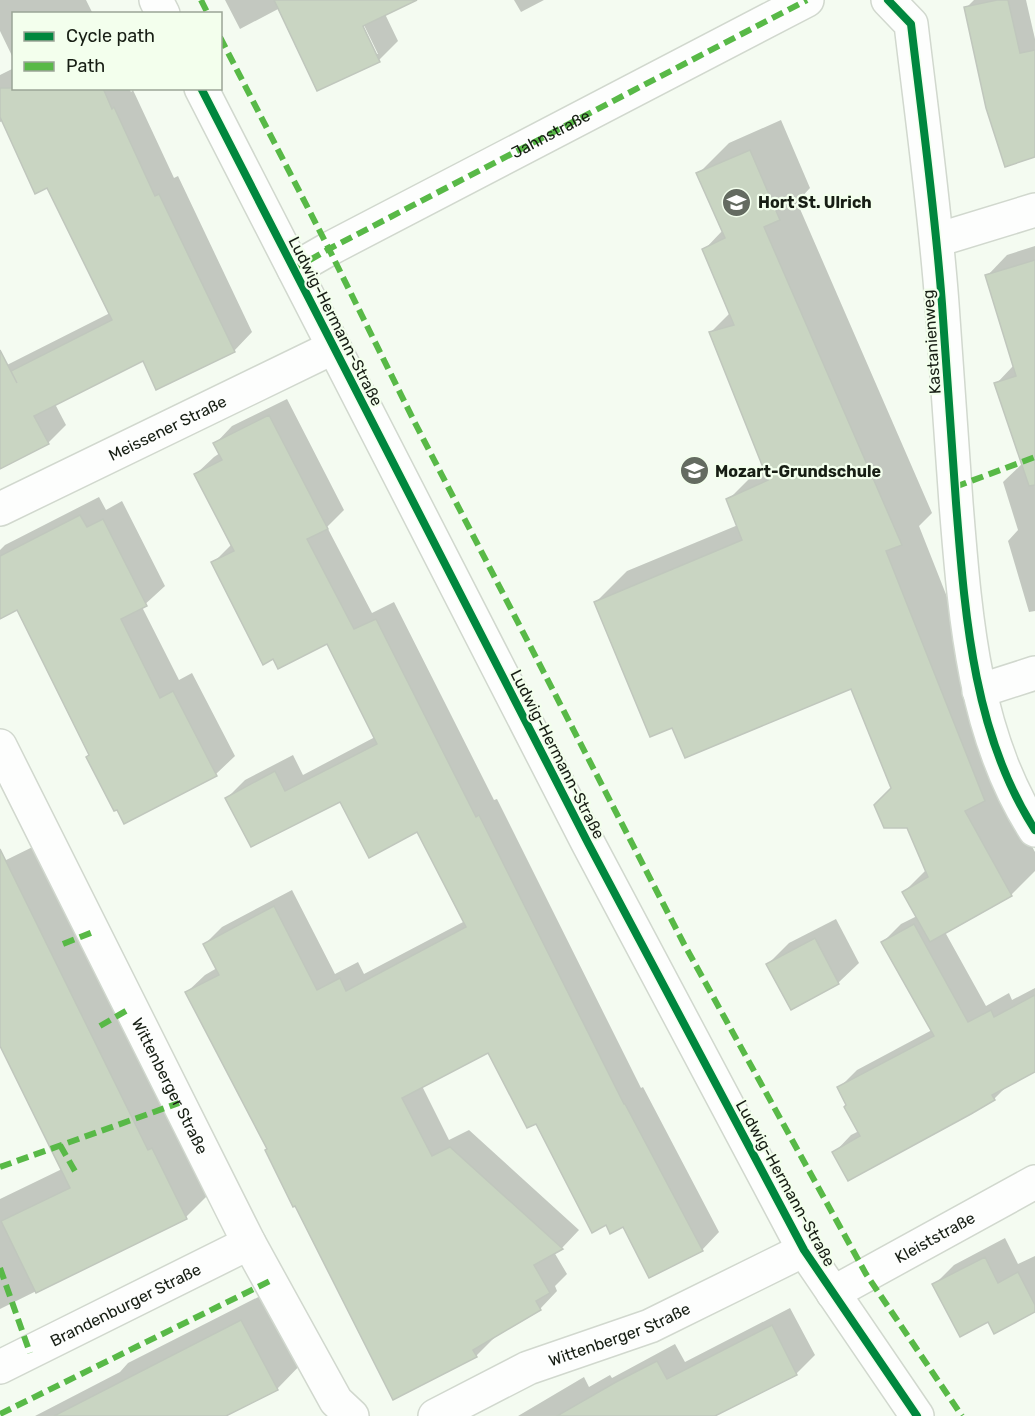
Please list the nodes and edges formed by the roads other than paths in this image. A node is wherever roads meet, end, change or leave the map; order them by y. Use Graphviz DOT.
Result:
graph roads {
  1 [pos="807,0"];
  2 [pos="888,0"];
  3 [pos="202,90"];
  4 [pos="1035,210"];
  5 [pos="937,240"];
  6 [pos="294,270"];
  7 [pos="334,347"];
  8 [pos="0,509"];
  9 [pos="1035,673"];
  10 [pos="979,692"];
  11 [pos="0,746"];
  12 [pos="12,801"];
  13 [pos="1035,830"];
  14 [pos="1035,1182"];
  15 [pos="249,1243"];
  16 [pos="804,1250"];
  17 [pos="833,1293"];
  18 [pos="0,1367"];
  19 [pos="352,1416"];
  20 [pos="435,1416"];
  21 [pos="917,1416"];
  1 -- 6 [label="street, Jahnstraße"];
  2 -- 5 [label="street, Kastanienweg"];
  3 -- 6 [label="street, Ludwig-Hermann-Straße"];
  4 -- 5 [label="street"];
  5 -- 10 [label="street, Kastanienweg"];
  6 -- 7 [label="street, Ludwig-Hermann-Straße"];
  7 -- 8 [label="street, Meissener Straße"];
  7 -- 16 [label="street, Ludwig-Hermann-Straße"];
  9 -- 10 [label="street"];
  10 -- 13 [label="street"];
  11 -- 12 [label="street, Wittenberger Straße"];
  12 -- 15 [label="street, Wittenberger Straße"];
  14 -- 17 [label="street, Kleiststraße"];
  15 -- 18 [label="street, Brandenburger Straße"];
  15 -- 19 [label="street, Wittenberger Straße"];
  16 -- 17 [label="street, Ludwig-Hermann-Straße"];
  16 -- 20 [label="street, Wittenberger Straße"];
  17 -- 21 [label="street, Ludwig-Hermann-Straße"];
}
